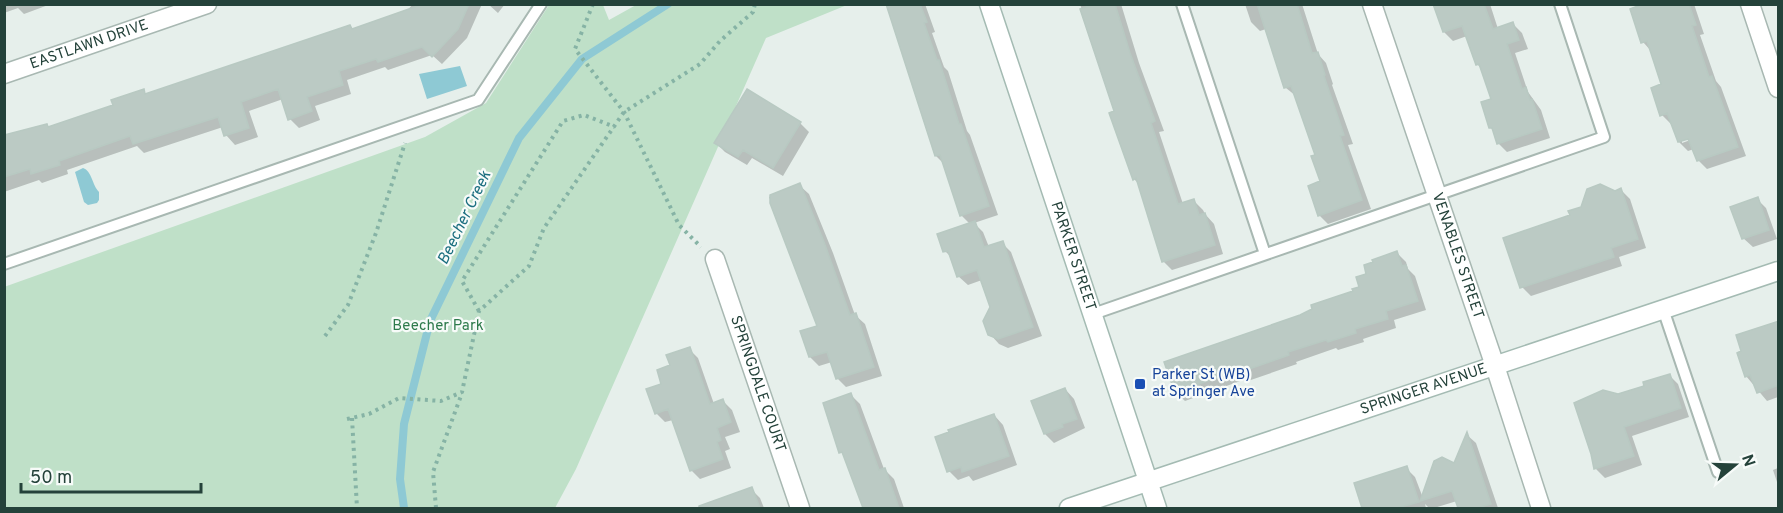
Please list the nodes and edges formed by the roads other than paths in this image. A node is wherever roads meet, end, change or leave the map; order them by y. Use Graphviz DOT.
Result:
graph roads {
  1 [pos="207,4"];
  2 [pos="541,4"];
  3 [pos="989,4"];
  4 [pos="1182,4"];
  5 [pos="1372,4"];
  6 [pos="1560,4"];
  7 [pos="1750,4"];
  8 [pos="4,74"];
  9 [pos="1779,88"];
  10 [pos="1436,195"];
  11 [pos="1265,254"];
  12 [pos="715,260"];
  13 [pos="4,264"];
  14 [pos="1779,271"];
  15 [pos="1664,309"];
  16 [pos="1093,314"];
  17 [pos="1495,366"];
  18 [pos="1718,471"];
  19 [pos="1149,482"];
  20 [pos="800,508"];
  21 [pos="1070,508"];
  22 [pos="1157,508"];
  23 [pos="1541,508"];
  1 -- 8 [label="street, EASTLAWN DRIVE"];
  2 -- 13 [label="lane"];
  3 -- 16 [label="street, PARKER STREET"];
  4 -- 11 [label="lane"];
  5 -- 10 [label="street, VENABLES STREET"];
  6 -- 10 [label="lane"];
  7 -- 9 [label="street"];
  10 -- 11 [label="lane"];
  10 -- 17 [label="street, VENABLES STREET"];
  11 -- 16 [label="lane"];
  12 -- 20 [label="street, SPRINGDALE COURT"];
  14 -- 15 [label="street, SPRINGER AVENUE"];
  15 -- 17 [label="street, SPRINGER AVENUE"];
  15 -- 18 [label="lane"];
  16 -- 19 [label="street, PARKER STREET"];
  17 -- 19 [label="street, SPRINGER AVENUE"];
  17 -- 23 [label="street, VENABLES STREET"];
  19 -- 21 [label="street, SPRINGER AVENUE"];
  19 -- 22 [label="street, PARKER STREET"];
}
